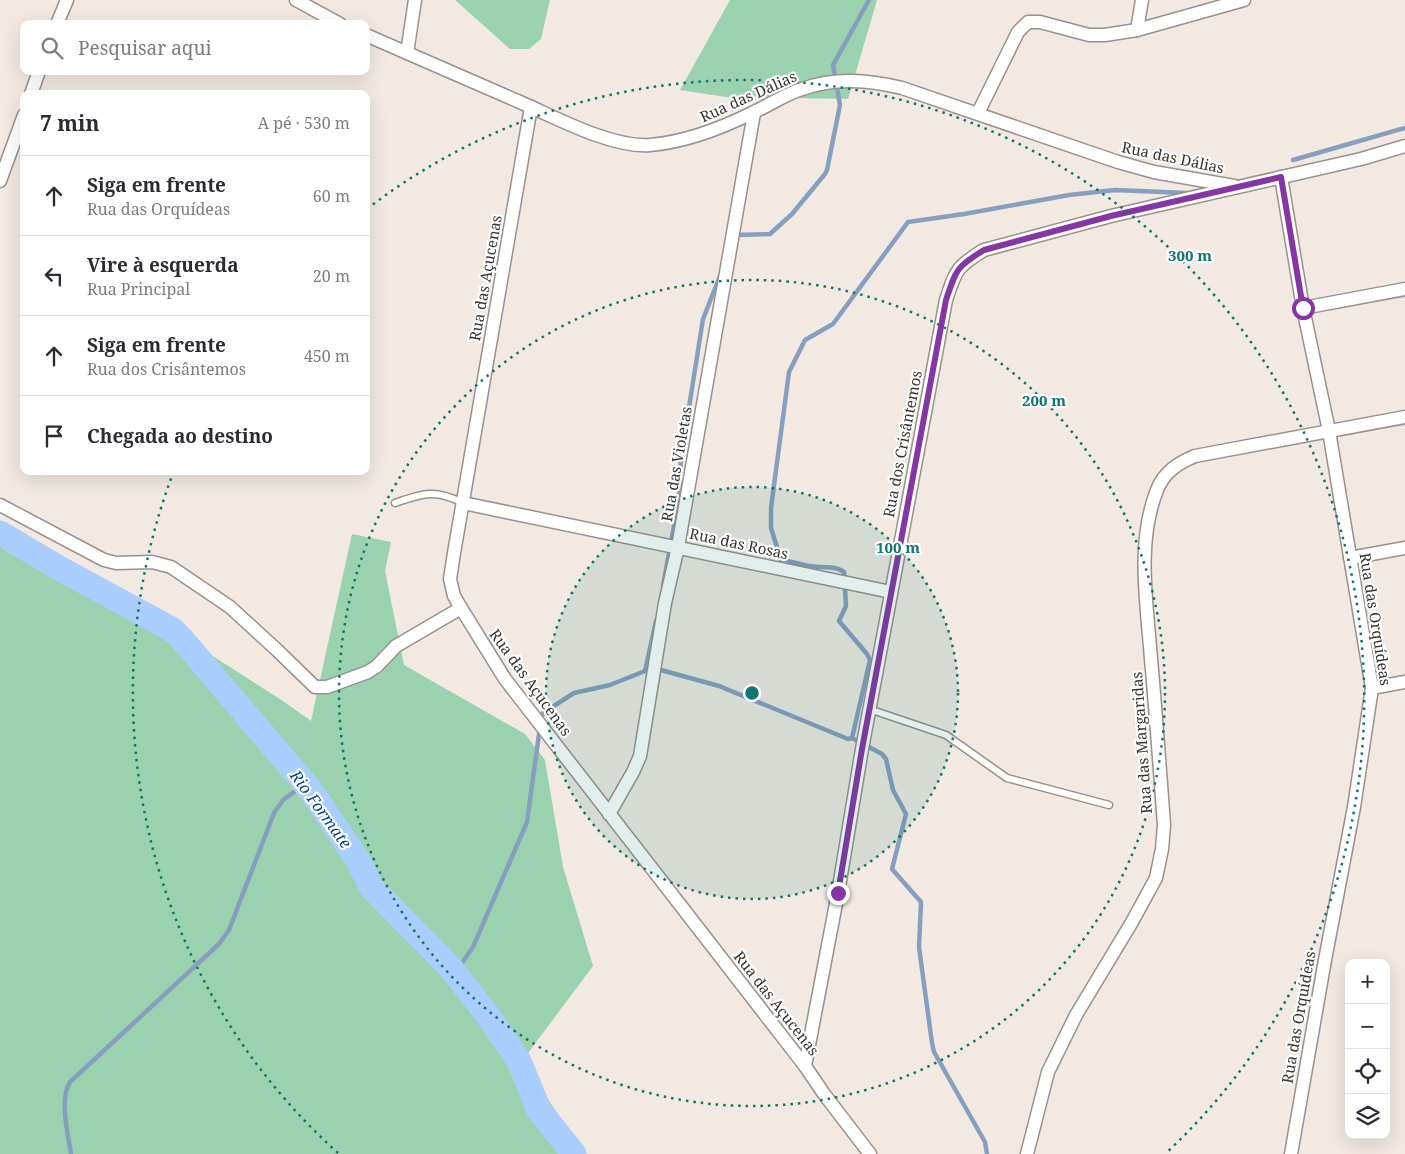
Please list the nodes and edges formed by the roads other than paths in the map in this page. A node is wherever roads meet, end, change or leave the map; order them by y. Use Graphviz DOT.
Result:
graph roads {
  1 [pos="67,0"];
  2 [pos="296,0"];
  3 [pos="415,0"];
  4 [pos="1142,0"];
  5 [pos="1244,0"];
  6 [pos="59,20"];
  7 [pos="333,20"];
  8 [pos="1137,30"];
  9 [pos="370,37"];
  10 [pos="407,53"];
  11 [pos="38,75"];
  12 [pos="33,90"];
  13 [pos="531,107"];
  14 [pos="754,112"];
  15 [pos="978,113"];
  16 [pos="20,124"];
  17 [pos="1405,146"];
  18 [pos="3,162"];
  19 [pos="1277,178"];
  20 [pos="0,182"];
  21 [pos="1240,187"];
  22 [pos="1405,289"];
  23 [pos="1303,308"];
  24 [pos="1405,417"];
  25 [pos="1329,431"];
  26 [pos="395,503"];
  27 [pos="463,503"];
  28 [pos="0,505"];
  29 [pos="678,547"];
  30 [pos="1405,548"];
  31 [pos="1350,558"];
  32 [pos="891,592"];
  33 [pos="461,608"];
  34 [pos="1405,682"];
  35 [pos="1372,688"];
  36 [pos="869,709"];
  37 [pos="1108,805"];
  38 [pos="609,814"];
  39 [pos="805,1066"];
  40 [pos="870,1154"];
  41 [pos="1027,1154"];
  42 [pos="1291,1154"];
  1 -- 6 [label="street"];
  2 -- 7 [label="street"];
  3 -- 10 [label="street"];
  4 -- 8 [label="street"];
  5 -- 8 [label="street"];
  8 -- 15 [label="street"];
  9 -- 10 [label="street, Rua das Dálias"];
  10 -- 13 [label="street, Rua das Dálias"];
  11 -- 12 [label="street"];
  13 -- 14 [label="street, Rua das Dálias"];
  13 -- 27 [label="street, Rua das Açucenas"];
  14 -- 15 [label="street, Rua das Dálias"];
  14 -- 29 [label="street, Rua das Violetas"];
  15 -- 21 [label="street, Rua das Dálias"];
  16 -- 18 [label="street"];
  17 -- 19 [label="street, Rua dos Crisântemos"];
  18 -- 20 [label="street"];
  19 -- 21 [label="street, Rua dos Crisântemos"];
  19 -- 23 [label="street, Rua das Orquídeas"];
  21 -- 32 [label="street, Rua dos Crisântemos"];
  22 -- 23 [label="street"];
  23 -- 25 [label="street, Rua das Orquídeas"];
  24 -- 25 [label="street, Rua das Margaridas"];
  25 -- 31 [label="street, Rua das Orquídeas"];
  25 -- 41 [label="street, Rua das Margaridas"];
  26 -- 27 [label="lane"];
  27 -- 29 [label="street, Rua das Rosas"];
  27 -- 33 [label="street, Rua das Açucenas"];
  28 -- 33 [label="street"];
  29 -- 32 [label="street, Rua das Rosas"];
  29 -- 38 [label="street, Rua das Violetas"];
  30 -- 31 [label="street"];
  31 -- 35 [label="street, Rua das Orquídeas"];
  32 -- 36 [label="street, Rua dos Crisântemos"];
  33 -- 38 [label="street, Rua das Açucenas"];
  34 -- 35 [label="street"];
  35 -- 42 [label="street, Rua das Orquídeas"];
  36 -- 37 [label="lane"];
  36 -- 39 [label="street, Rua dos Crisântemos"];
  38 -- 39 [label="street, Rua das Açucenas"];
  39 -- 40 [label="street, Rua das Açucenas"];
}
